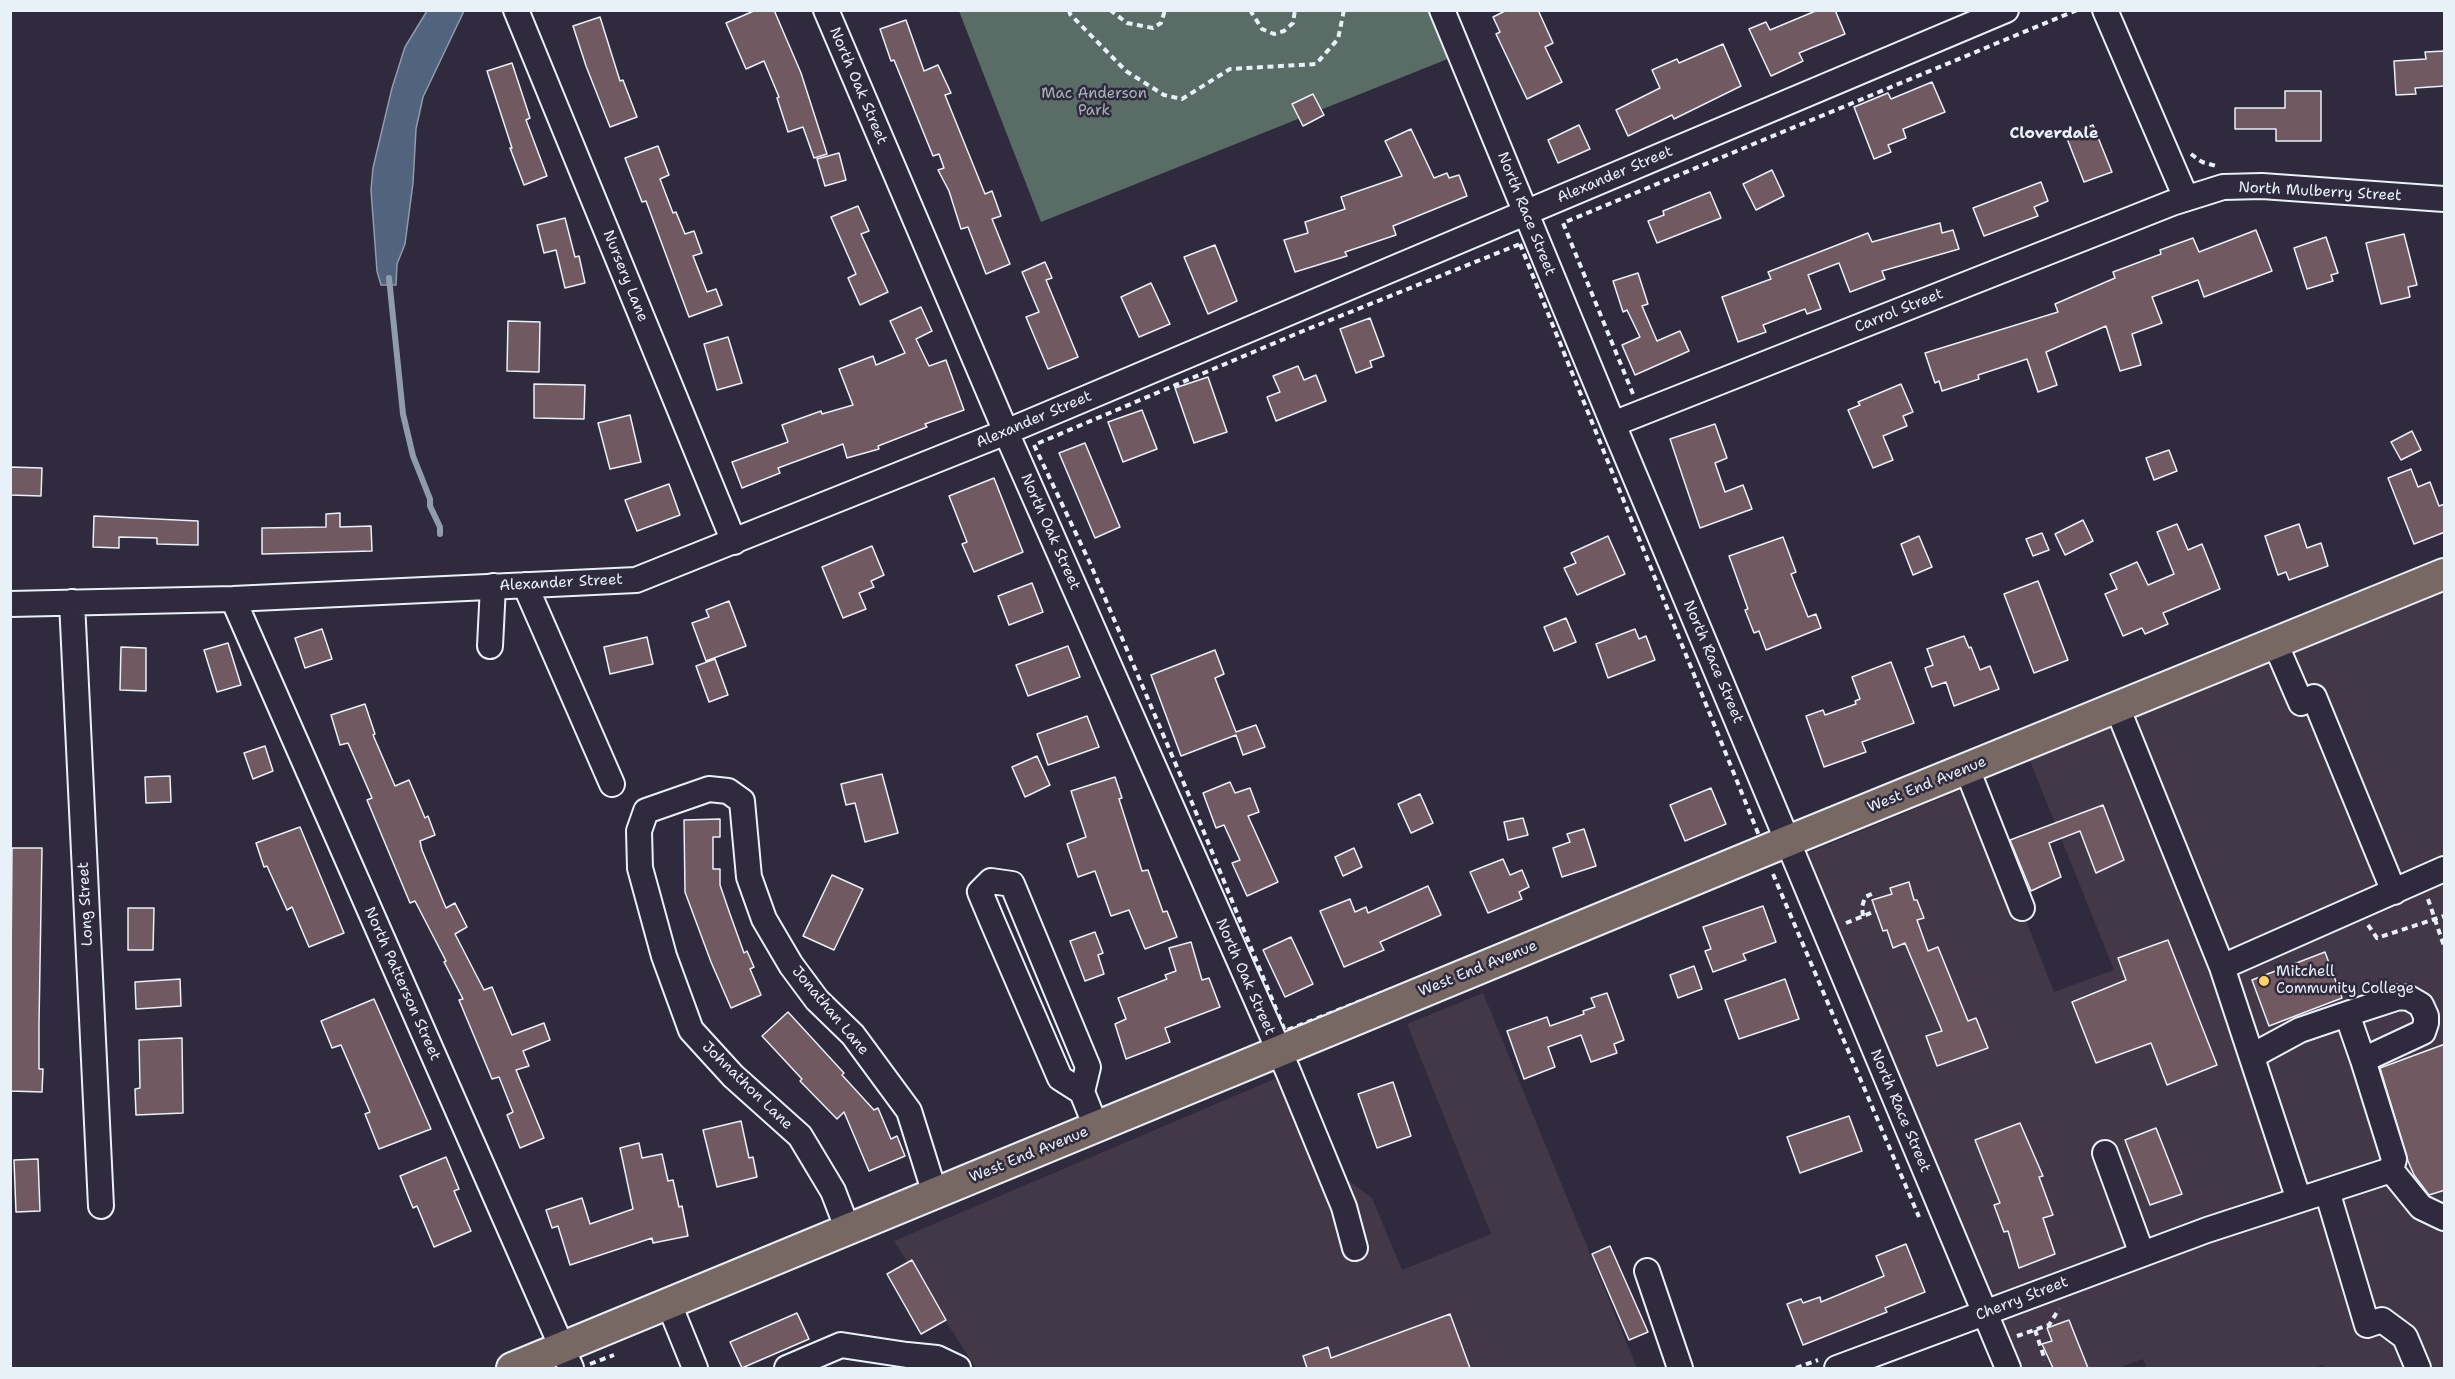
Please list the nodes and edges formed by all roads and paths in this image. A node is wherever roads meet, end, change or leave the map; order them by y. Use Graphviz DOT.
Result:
graph roads {
  1 [pos="516,10"];
  2 [pos="826,10"];
  3 [pos="1069,10"];
  4 [pos="1110,10"];
  5 [pos="1166,10"];
  6 [pos="1250,10"];
  7 [pos="1295,10"];
  8 [pos="1344,10"];
  9 [pos="1442,10"];
  10 [pos="2006,10"];
  11 [pos="2077,10"];
  12 [pos="2105,10"];
  13 [pos="2184,147"];
  14 [pos="2223,168"];
  15 [pos="2186,198"];
  16 [pos="2445,199"];
  17 [pos="1526,213"];
  18 [pos="1637,405"];
  19 [pos="1612,424"];
  20 [pos="1006,432"];
  21 [pos="734,542"];
  22 [pos="2445,574"];
  23 [pos="525,585"];
  24 [pos="494,586"];
  25 [pos="233,599"];
  26 [pos="72,602"];
  27 [pos="10,604"];
  28 [pos="2275,643"];
  29 [pos="490,646"];
  30 [pos="2117,707"];
  31 [pos="1967,769"];
  32 [pos="612,784"];
  33 [pos="1774,839"];
  34 [pos="2445,869"];
  35 [pos="1774,873"];
  36 [pos="2421,880"];
  37 [pos="2394,891"];
  38 [pos="1876,892"];
  39 [pos="650,901"];
  40 [pos="2022,908"];
  41 [pos="1876,911"];
  42 [pos="1863,916"];
  43 [pos="2445,916"];
  44 [pos="2435,919"];
  45 [pos="1846,923"];
  46 [pos="2358,929"];
  47 [pos="2445,946"];
  48 [pos="2222,967"];
  49 [pos="2347,1014"];
  50 [pos="1278,1052"];
  51 [pos="2252,1056"];
  52 [pos="2363,1059"];
  53 [pos="1082,1092"];
  54 [pos="1096,1127"];
  55 [pos="2105,1153"];
  56 [pos="2391,1170"];
  57 [pos="2327,1191"];
  58 [pos="935,1194"];
  59 [pos="2299,1200"];
  60 [pos="101,1206"];
  61 [pos="2445,1218"];
  62 [pos="1920,1219"];
  63 [pos="848,1230"];
  64 [pos="1355,1248"];
  65 [pos="2142,1254"];
  66 [pos="1647,1271"];
  67 [pos="2062,1302"];
  68 [pos="669,1304"];
  69 [pos="1985,1313"];
  70 [pos="2036,1330"];
  71 [pos="2014,1337"];
  72 [pos="566,1358"];
  73 [pos="2045,1359"];
  74 [pos="1833,1362"];
  75 [pos="512,1368"];
  76 [pos="695,1368"];
  77 [pos="787,1368"];
  78 [pos="958,1368"];
  79 [pos="1680,1368"];
  80 [pos="1796,1368"];
  81 [pos="2008,1368"];
  82 [pos="2418,1368"];
  1 -- 21 [label="street, Nursery Lane"];
  2 -- 20 [label="street, North Oak Street"];
  3 -- 8 [label="path"];
  4 -- 5 [label="path"];
  6 -- 7 [label="path"];
  9 -- 17 [label="street, North Race Street"];
  10 -- 17 [label="street, Alexander Street"];
  11 -- 18 [label="path"];
  12 -- 15 [label="street"];
  13 -- 14 [label="path"];
  15 -- 16 [label="street, North Mulberry Street"];
  15 -- 19 [label="street, Carrol Street"];
  17 -- 19 [label="street, North Race Street"];
  17 -- 20 [label="street, Alexander Street"];
  19 -- 33 [label="street, North Race Street"];
  20 -- 21 [label="street, Alexander Street"];
  20 -- 50 [label="street, North Oak Street"];
  21 -- 23 [label="street, Alexander Street"];
  22 -- 28 [label="main road, West End Avenue"];
  23 -- 24 [label="street, Alexander Street"];
  23 -- 32 [label="street"];
  24 -- 25 [label="street, Alexander Street"];
  24 -- 29 [label="street"];
  25 -- 26 [label="street, Alexander Street"];
  25 -- 72 [label="street, North Patterson Street"];
  26 -- 27 [label="street, Alexander Street"];
  26 -- 60 [label="street, Long Street"];
  28 -- 30 [label="main road, West End Avenue"];
  28 -- 37 [label="street"];
  30 -- 31 [label="main road, West End Avenue"];
  30 -- 48 [label="street"];
  31 -- 33 [label="main road, West End Avenue"];
  31 -- 40 [label="street"];
  33 -- 33 [label="path"];
  33 -- 50 [label="main road, West End Avenue"];
  33 -- 69 [label="street, North Race Street"];
  34 -- 36 [label="street"];
  35 -- 62 [label="path"];
  36 -- 37 [label="street"];
  36 -- 44 [label="path"];
  37 -- 48 [label="street"];
  38 -- 42 [label="path"];
  39 -- 58 [label="street, Jonathan Lane"];
  39 -- 63 [label="street, Johnathon Lane"];
  41 -- 42 [label="path"];
  42 -- 45 [label="path"];
  43 -- 44 [label="path"];
  44 -- 46 [label="path"];
  44 -- 47 [label="path"];
  48 -- 51 [label="street"];
  49 -- 51 [label="street"];
  49 -- 52 [label="street"];
  49 -- 52 [label="street"];
  50 -- 54 [label="main road, West End Avenue"];
  50 -- 64 [label="street, North Oak Street"];
  51 -- 59 [label="street"];
  52 -- 56 [label="street"];
  53 -- 53 [label="street"];
  53 -- 54 [label="street"];
  54 -- 58 [label="main road, West End Avenue"];
  55 -- 65 [label="street"];
  56 -- 57 [label="street, Cherry Street"];
  56 -- 61 [label="street"];
  57 -- 59 [label="street, Cherry Street"];
  57 -- 82 [label="street"];
  58 -- 63 [label="main road, West End Avenue"];
  59 -- 65 [label="street, Cherry Street"];
  63 -- 68 [label="main road, West End Avenue"];
  65 -- 69 [label="street, Cherry Street"];
  66 -- 79 [label="street"];
  67 -- 70 [label="path"];
  68 -- 72 [label="main road, West End Avenue"];
  68 -- 76 [label="street"];
  69 -- 74 [label="street, Cherry Street"];
  69 -- 81 [label="street, North Race Street"];
  70 -- 71 [label="path"];
  70 -- 73 [label="path"];
  72 -- 75 [label="main road, West End Avenue"];
  74 -- 80 [label="path"];
  77 -- 78 [label="street"];
}
